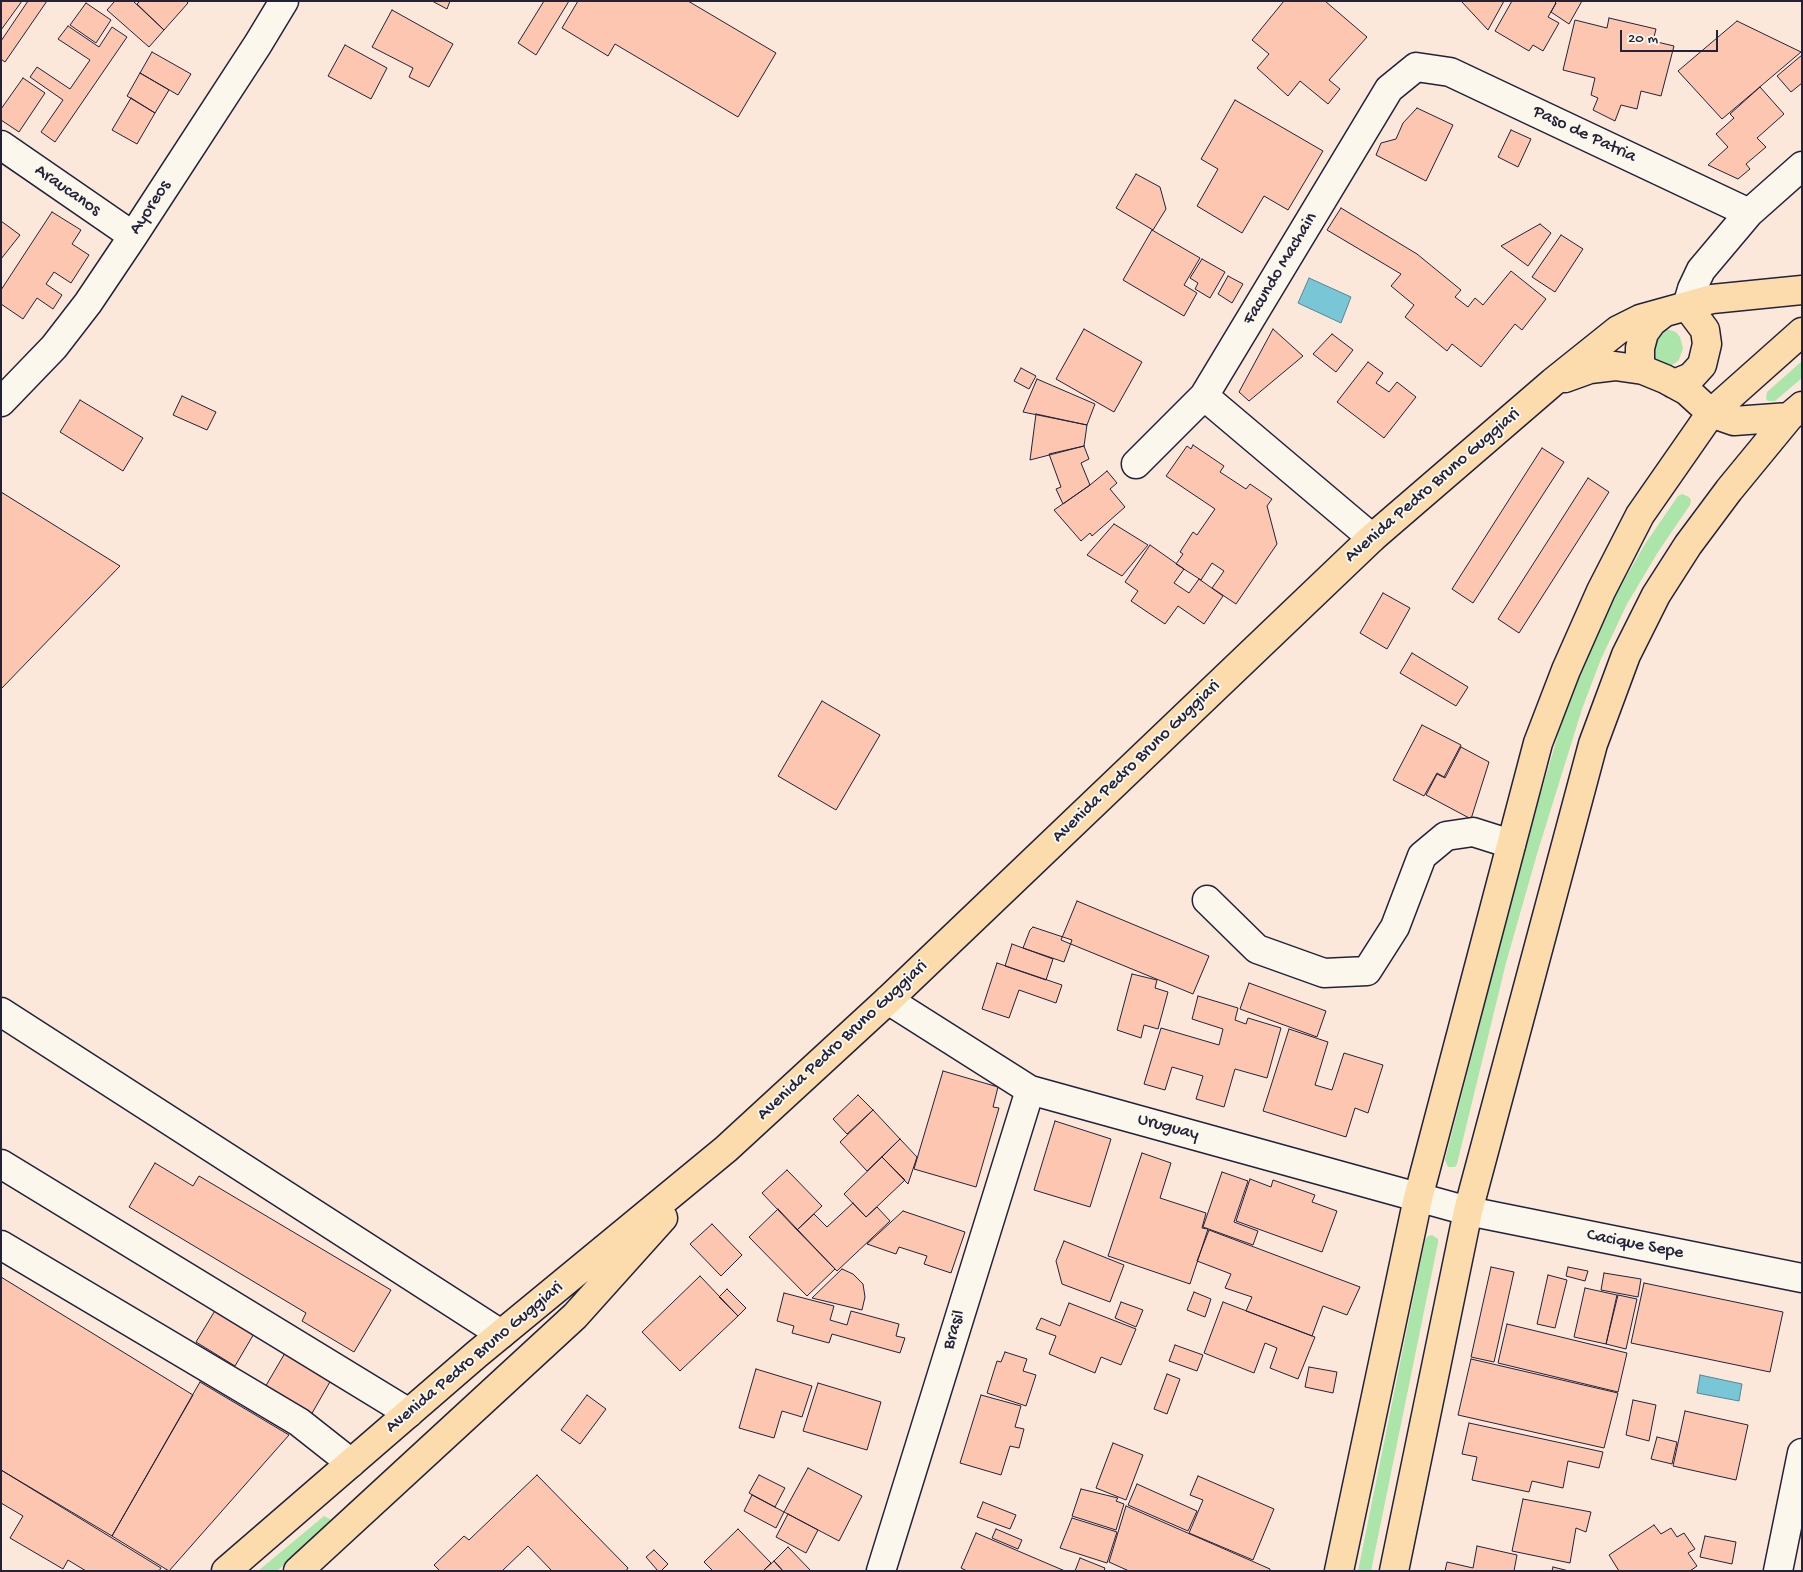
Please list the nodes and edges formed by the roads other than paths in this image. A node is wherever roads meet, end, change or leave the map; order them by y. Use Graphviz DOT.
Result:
graph roads {
  1 [pos="284,1"];
  2 [pos="1416,67"];
  3 [pos="1,145"];
  4 [pos="1802,166"];
  5 [pos="1750,213"];
  6 [pos="133,236"];
  7 [pos="1802,290"];
  8 [pos="1676,309"];
  9 [pos="1802,332"];
  10 [pos="1642,370"];
  11 [pos="1553,382"];
  12 [pos="1674,384"];
  13 [pos="1204,396"];
  14 [pos="1,402"];
  15 [pos="1795,411"];
  16 [pos="1710,414"];
  17 [pos="1136,464"];
  18 [pos="1372,538"];
  19 [pos="1511,844"];
  20 [pos="1207,900"];
  21 [pos="888,1000"];
  22 [pos="1,1012"];
  23 [pos="1030,1090"];
  24 [pos="726,1148"];
  25 [pos="1,1164"];
  26 [pos="1418,1198"];
  27 [pos="1468,1211"];
  28 [pos="1,1245"];
  29 [pos="1802,1278"];
  30 [pos="501,1334"];
  31 [pos="409,1413"];
  32 [pos="1802,1453"];
  33 [pos="351,1463"];
  34 [pos="226,1571"];
  35 [pos="298,1571"];
  36 [pos="881,1571"];
  37 [pos="1339,1571"];
  38 [pos="1394,1571"];
  39 [pos="1778,1571"];
  1 -- 6 [label="street, Ayoreos"];
  2 -- 5 [label="street, Paso de Patria"];
  2 -- 13 [label="street, Facundo Machain"];
  3 -- 6 [label="street, Araucanos"];
  4 -- 5 [label="street"];
  5 -- 8 [label="street"];
  6 -- 14 [label="street, Ayoreos"];
  7 -- 8 [label="main road, Avenida Pedro Bruno Guggiari"];
  8 -- 10 [label="main road"];
  8 -- 11 [label="main road, Avenida Pedro Bruno Guggiari"];
  8 -- 12 [label="main road"];
  9 -- 16 [label="main road"];
  10 -- 11 [label="main road"];
  10 -- 12 [label="main road"];
  11 -- 18 [label="main road, Avenida Pedro Bruno Guggiari"];
  12 -- 16 [label="main road"];
  13 -- 17 [label="street, Facundo Machain"];
  13 -- 18 [label="street"];
  15 -- 16 [label="main road"];
  15 -- 27 [label="main road"];
  16 -- 19 [label="main road"];
  18 -- 21 [label="main road, Avenida Pedro Bruno Guggiari"];
  19 -- 20 [label="street"];
  19 -- 26 [label="main road"];
  21 -- 23 [label="street, Uruguay"];
  21 -- 24 [label="main road, Avenida Pedro Bruno Guggiari"];
  22 -- 30 [label="street"];
  23 -- 26 [label="street, Uruguay"];
  23 -- 36 [label="street, Brasil"];
  24 -- 30 [label="main road, Avenida Pedro Bruno Guggiari"];
  24 -- 35 [label="main road, Avenida Pedro Bruno Guggiari"];
  25 -- 31 [label="street"];
  26 -- 27 [label="street, Uruguay"];
  26 -- 37 [label="main road"];
  27 -- 29 [label="street, Cacique Sepe"];
  27 -- 38 [label="main road"];
  28 -- 33 [label="street"];
  30 -- 31 [label="main road, Avenida Pedro Bruno Guggiari"];
  31 -- 33 [label="main road, Avenida Pedro Bruno Guggiari"];
  32 -- 39 [label="street"];
  33 -- 34 [label="main road, Avenida Pedro Bruno Guggiari"];
}
